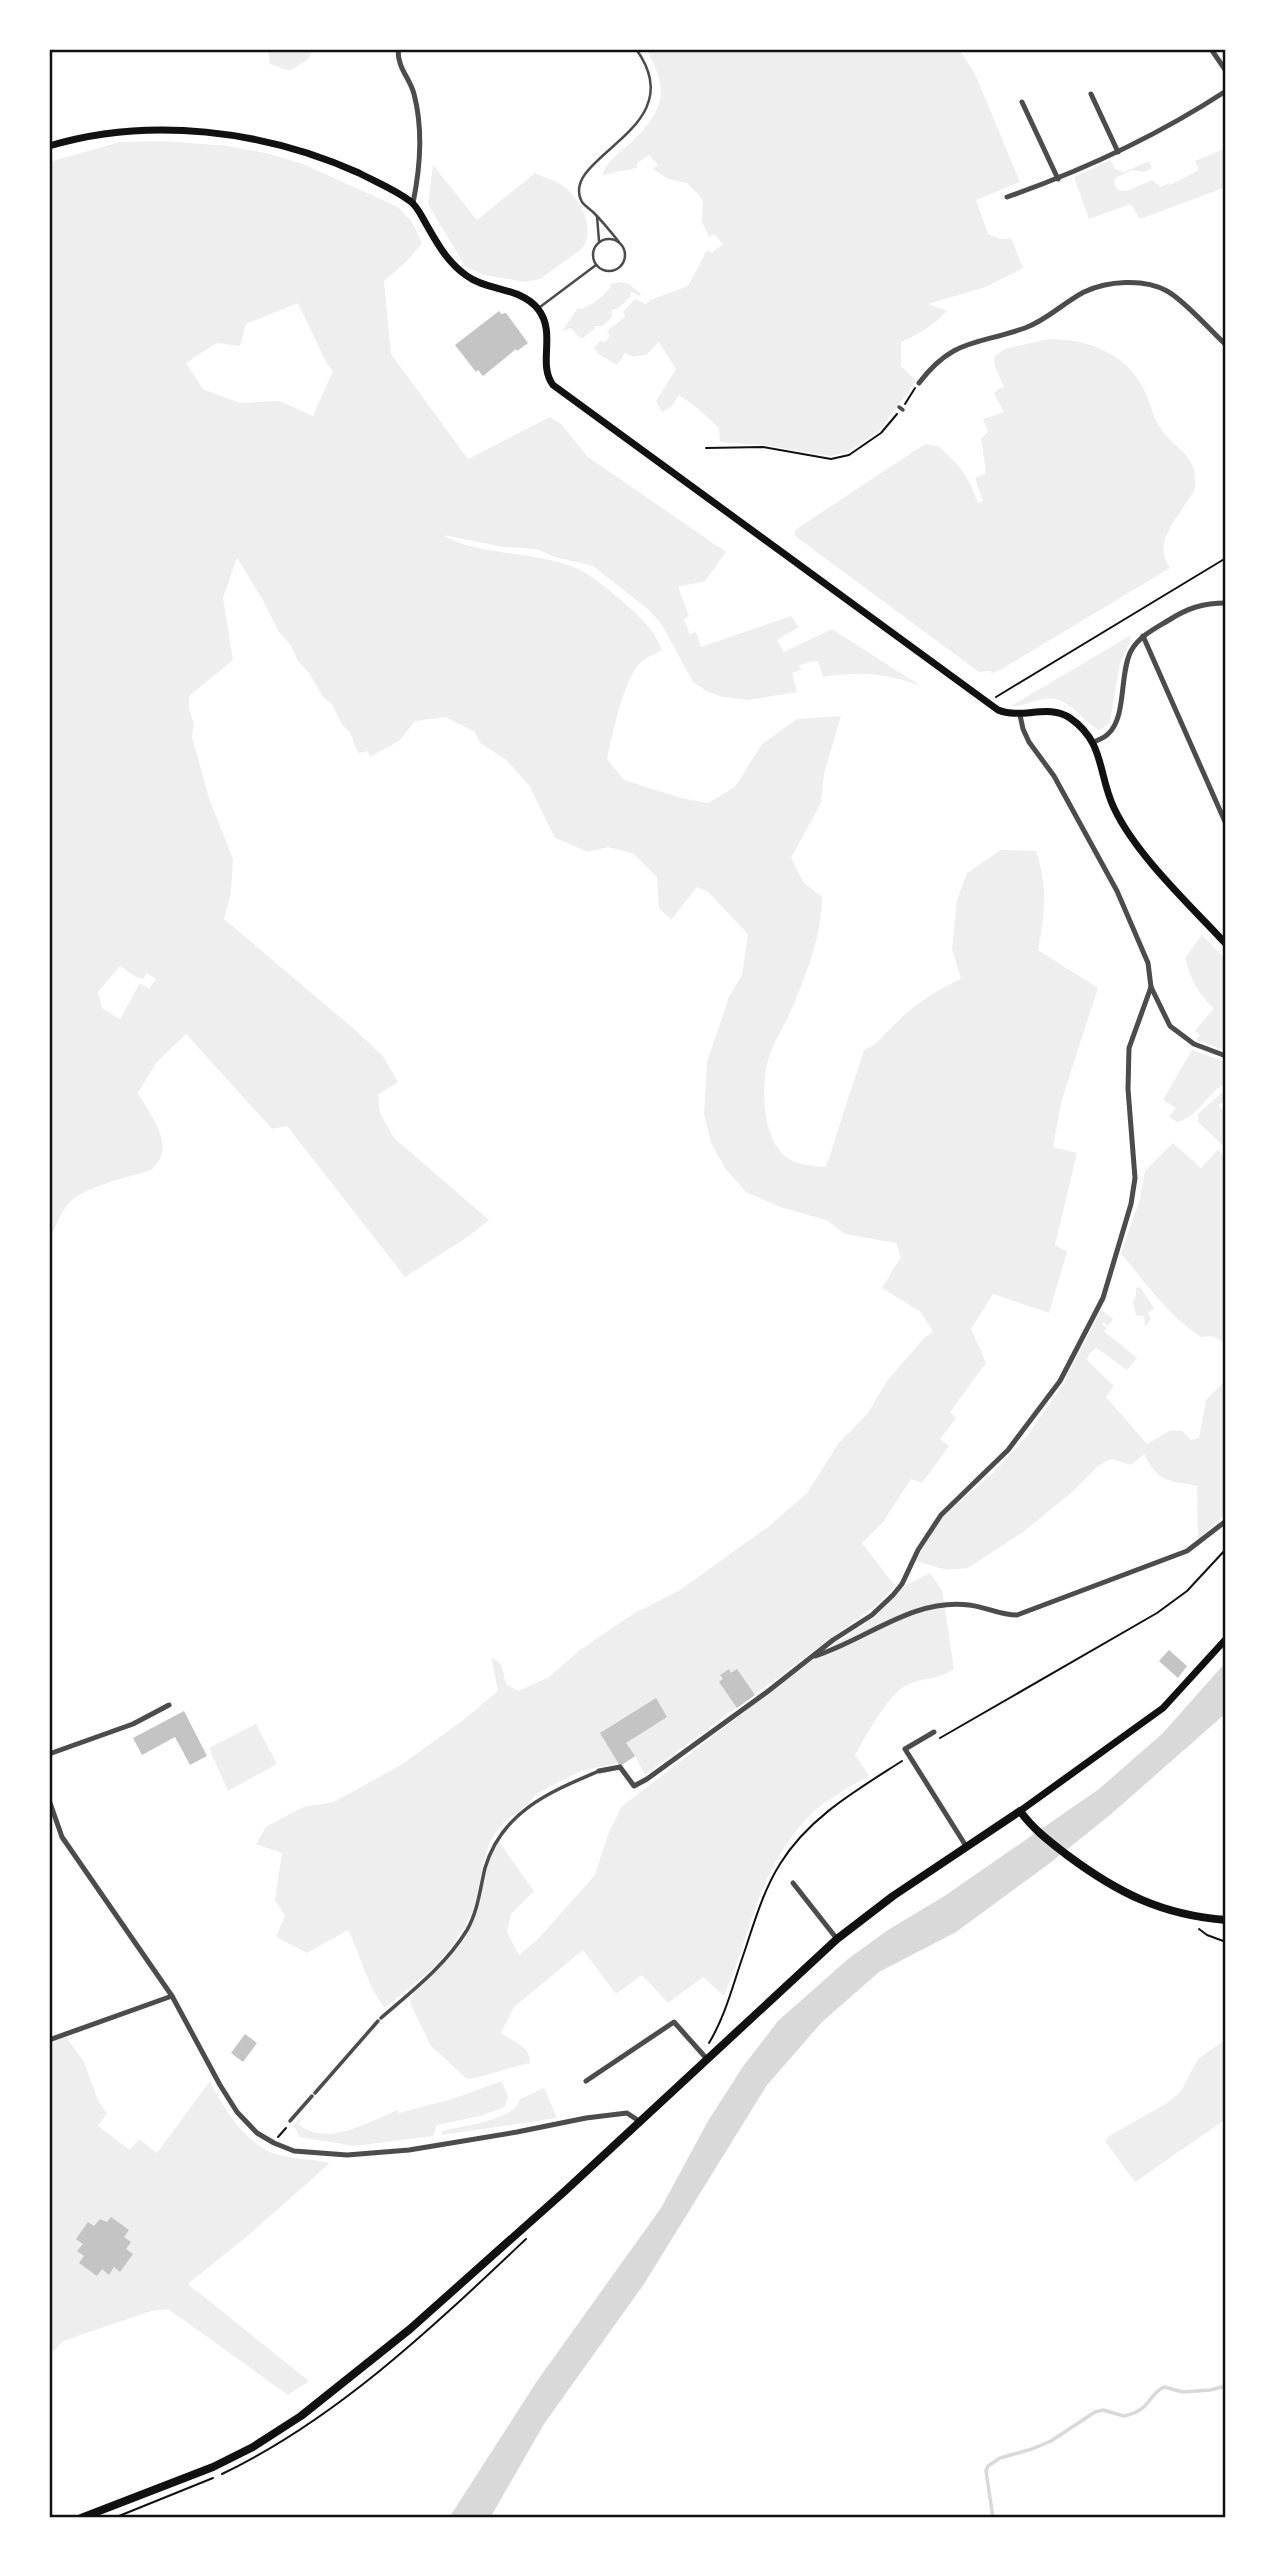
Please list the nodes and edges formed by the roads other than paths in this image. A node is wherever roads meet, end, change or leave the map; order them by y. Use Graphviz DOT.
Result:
graph roads {
  1 [pos="398,49"];
  2 [pos="636,49"];
  3 [pos="1211,49"];
  4 [pos="1226,71"];
  5 [pos="1226,91"];
  6 [pos="1091,94"];
  7 [pos="1022,102"];
  8 [pos="49,146"];
  9 [pos="1118,152"];
  10 [pos="1058,179"];
  11 [pos="1006,197"];
  12 [pos="413,203"];
  13 [pos="597,216"];
  14 [pos="600,242"];
  15 [pos="619,242"];
  16 [pos="596,265"];
  17 [pos="538,309"];
  18 [pos="1226,345"];
  19 [pos="919,383"];
  20 [pos="1226,603"];
  21 [pos="1143,636"];
  22 [pos="1020,715"];
  23 [pos="1094,742"];
  24 [pos="1226,824"];
  25 [pos="1226,944"];
  26 [pos="1151,987"];
  27 [pos="1226,1056"];
  28 [pos="1226,1521"];
  29 [pos="1226,1639"];
  30 [pos="811,1657"];
  31 [pos="169,1706"];
  32 [pos="934,1732"];
  33 [pos="49,1754"];
  34 [pos="599,1771"];
  35 [pos="49,1800"];
  36 [pos="1020,1811"];
  37 [pos="966,1846"];
  38 [pos="793,1884"];
  39 [pos="1226,1920"];
  40 [pos="837,1938"];
  41 [pos="166,1974"];
  42 [pos="159,1978"];
  43 [pos="172,1996"];
  44 [pos="49,2040"];
  45 [pos="707,2060"];
  46 [pos="586,2081"];
  47 [pos="639,2120"];
  48 [pos="290,2121"];
  49 [pos="82,2518"];
  1 -- 12 [label="street"];
  2 -- 13 [label="lane"];
  3 -- 4 [label="street"];
  5 -- 9 [label="street"];
  6 -- 9 [label="street"];
  7 -- 10 [label="street"];
  8 -- 12 [label="main road"];
  9 -- 10 [label="street"];
  10 -- 11 [label="street"];
  12 -- 17 [label="main road"];
  13 -- 14 [label="lane"];
  13 -- 15 [label="lane"];
  14 -- 15 [label="lane"];
  14 -- 16 [label="lane"];
  15 -- 16 [label="lane"];
  16 -- 17 [label="lane"];
  17 -- 22 [label="main road"];
  18 -- 19 [label="street"];
  20 -- 21 [label="street"];
  21 -- 23 [label="street"];
  21 -- 24 [label="street"];
  22 -- 23 [label="main road"];
  22 -- 26 [label="street"];
  23 -- 25 [label="main road"];
  26 -- 27 [label="street"];
  26 -- 30 [label="street"];
  28 -- 30 [label="street"];
  29 -- 36 [label="main road"];
  30 -- 34 [label="street"];
  31 -- 33 [label="street"];
  32 -- 37 [label="street"];
  34 -- 48 [label="street"];
  35 -- 42 [label="street"];
  36 -- 37 [label="main road"];
  36 -- 39 [label="main road"];
  37 -- 40 [label="main road"];
  38 -- 40 [label="street"];
  40 -- 45 [label="main road"];
  41 -- 42 [label="street"];
  42 -- 43 [label="street"];
  43 -- 44 [label="street"];
  43 -- 47 [label="street"];
  45 -- 46 [label="street"];
  45 -- 47 [label="main road"];
  47 -- 49 [label="main road"];
}
